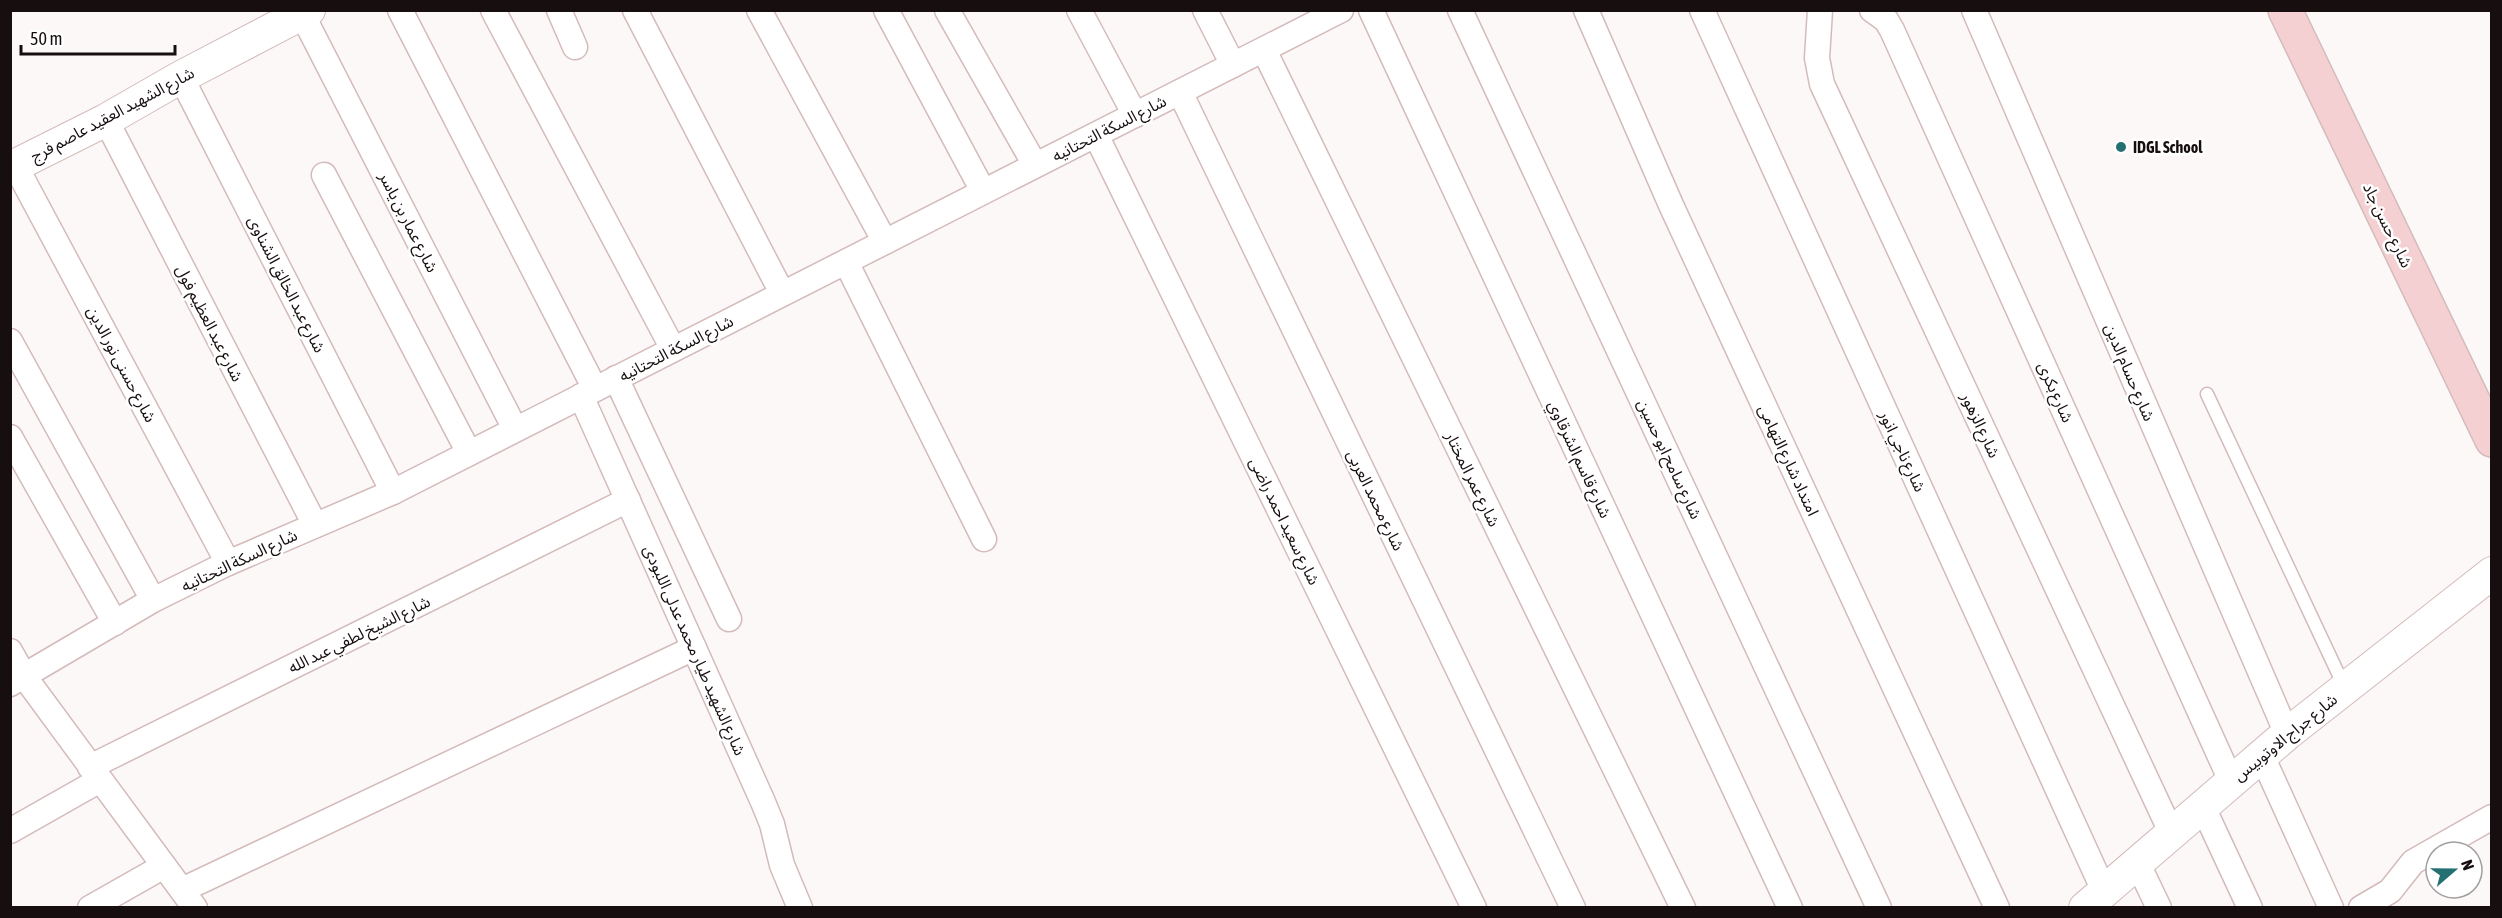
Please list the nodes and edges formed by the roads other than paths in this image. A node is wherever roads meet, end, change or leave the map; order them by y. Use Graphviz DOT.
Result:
graph roads {
  1 [pos="400,10"];
  2 [pos="493,10"];
  3 [pos="559,10"];
  4 [pos="634,10"];
  5 [pos="759,10"];
  6 [pos="886,10"];
  7 [pos="947,10"];
  8 [pos="1079,10"];
  9 [pos="1204,10"];
  10 [pos="1371,10"];
  11 [pos="1461,10"];
  12 [pos="1586,10"];
  13 [pos="1702,10"];
  14 [pos="1872,10"];
  15 [pos="1974,10"];
  16 [pos="2285,10"];
  17 [pos="306,12"];
  18 [pos="1827,12"];
  19 [pos="1328,13"];
  20 [pos="575,47"];
  21 [pos="1264,50"];
  22 [pos="1233,65"];
  23 [pos="181,77"];
  24 [pos="1180,92"];
  25 [pos="1135,115"];
  26 [pos="106,120"];
  27 [pos="1096,135"];
  28 [pos="1035,165"];
  29 [pos="13,167"];
  30 [pos="324,175"];
  31 [pos="983,191"];
  32 [pos="885,242"];
  33 [pos="846,262"];
  34 [pos="782,294"];
  35 [pos="10,342"];
  36 [pos="673,349"];
  37 [pos="597,388"];
  38 [pos="2206,394"];
  39 [pos="515,429"];
  40 [pos="10,437"];
  41 [pos="2492,440"];
  42 [pos="469,453"];
  43 [pos="393,492"];
  44 [pos="628,500"];
  45 [pos="315,525"];
  46 [pos="984,539"];
  47 [pos="228,563"];
  48 [pos="2492,573"];
  49 [pos="153,600"];
  50 [pos="729,620"];
  51 [pos="115,622"];
  52 [pos="694,648"];
  53 [pos="10,651"];
  54 [pos="17,680"];
  55 [pos="2345,688"];
  56 [pos="2287,734"];
  57 [pos="2262,756"];
  58 [pos="95,774"];
  59 [pos="2231,781"];
  60 [pos="2202,805"];
  61 [pos="2492,818"];
  62 [pos="10,831"];
  63 [pos="2171,832"];
  64 [pos="2137,862"];
  65 [pos="164,866"];
  66 [pos="188,899"];
  67 [pos="2094,899"];
  68 [pos="90,908"];
  69 [pos="800,908"];
  70 [pos="1474,908"];
  71 [pos="1573,908"];
  72 [pos="1683,908"];
  73 [pos="1790,908"];
  74 [pos="1879,908"];
  75 [pos="1997,908"];
  76 [pos="2159,908"];
  77 [pos="2250,908"];
  78 [pos="2331,908"];
  79 [pos="2361,908"];
  1 -- 37 [label="street"];
  2 -- 36 [label="street"];
  3 -- 20 [label="street"];
  4 -- 34 [label="street"];
  5 -- 32 [label="street"];
  6 -- 31 [label="street"];
  7 -- 28 [label="street"];
  8 -- 25 [label="street"];
  9 -- 22 [label="street"];
  10 -- 73 [label="street, شارع قاسم الشرقاوي"];
  11 -- 74 [label="street, شارع سامح ابو حسين"];
  12 -- 75 [label="street, امتداد شارع التهامى"];
  13 -- 67 [label="street, شارع ناجي انور"];
  14 -- 59 [label="street, شارع بكرى"];
  15 -- 56 [label="street, شارع حسام الدين"];
  16 -- 41 [label="main road, شارع حسن جاد"];
  17 -- 23 [label="street, شارع الشهيد العقيد عاصم فرج"];
  17 -- 39 [label="street, شارع عمار بن ياسر"];
  18 -- 63 [label="street, شارع الزهور"];
  19 -- 21 [label="street, شارع السكة التحتانيه"];
  21 -- 22 [label="street, شارع السكة التحتانيه"];
  21 -- 72 [label="street, شارع عمر المختار"];
  22 -- 24 [label="street, شارع السكة التحتانيه"];
  23 -- 26 [label="street, شارع الشهيد العقيد عاصم فرج"];
  23 -- 43 [label="street, شارع عبد الخالق الشناوى"];
  24 -- 25 [label="street, شارع السكة التحتانيه"];
  24 -- 71 [label="street, شارع محمد العربى"];
  25 -- 27 [label="street, شارع السكة التحتانيه"];
  26 -- 29 [label="street, شارع الشهيد العقيد عاصم فرج"];
  26 -- 45 [label="street, شارع عبد العظيم فول"];
  27 -- 28 [label="street, شارع السكة التحتانيه"];
  27 -- 70 [label="street, شارع سعيد احمد راضى"];
  28 -- 31 [label="street, شارع السكة التحتانيه"];
  29 -- 47 [label="street, شارع حسنى نور الدين"];
  30 -- 42 [label="street"];
  31 -- 32 [label="street, شارع السكة التحتانيه"];
  32 -- 33 [label="street, شارع السكة التحتانيه"];
  33 -- 34 [label="street, شارع السكة التحتانيه"];
  33 -- 46 [label="street"];
  34 -- 36 [label="street, شارع السكة التحتانيه"];
  35 -- 49 [label="street"];
  36 -- 37 [label="street, شارع السكة التحتانيه"];
  37 -- 39 [label="street, شارع السكة التحتانيه"];
  37 -- 44 [label="street, شارع الشهيد طيار محمد عدلى اللبودى"];
  37 -- 50 [label="street"];
  38 -- 55 [label="lane"];
  39 -- 42 [label="street, شارع السكة التحتانيه"];
  40 -- 51 [label="street"];
  42 -- 43 [label="street, شارع السكة التحتانيه"];
  43 -- 45 [label="street, شارع السكة التحتانيه"];
  44 -- 52 [label="street, شارع الشهيد طيار محمد عدلى اللبودى"];
  44 -- 58 [label="street, شارع الشيخ لطفي عبد الله"];
  45 -- 47 [label="street, شارع السكة التحتانيه"];
  47 -- 49 [label="street, شارع السكة التحتانيه"];
  48 -- 55 [label="street, شارع جراج الاوتوبيس"];
  49 -- 51 [label="street, شارع السكة التحتانيه"];
  51 -- 54 [label="street, شارع السكة التحتانيه"];
  52 -- 66 [label="street"];
  52 -- 69 [label="street, شارع الشهيد طيار محمد عدلى اللبودى"];
  53 -- 54 [label="street"];
  54 -- 58 [label="street"];
  55 -- 56 [label="street, شارع جراج الاوتوبيس"];
  56 -- 57 [label="street, شارع جراج الاوتوبيس"];
  57 -- 59 [label="street, شارع جراج الاوتوبيس"];
  57 -- 78 [label="street"];
  58 -- 62 [label="street, شارع الشيخ لطفي عبد الله"];
  58 -- 65 [label="street"];
  59 -- 60 [label="street, شارع جراج الاوتوبيس"];
  60 -- 63 [label="street, شارع جراج الاوتوبيس"];
  60 -- 77 [label="street"];
  61 -- 79 [label="street"];
  63 -- 64 [label="street, شارع جراج الاوتوبيس"];
  64 -- 67 [label="street, شارع جراج الاوتوبيس"];
  64 -- 76 [label="street"];
  65 -- 66 [label="street"];
  65 -- 68 [label="street"];
}
